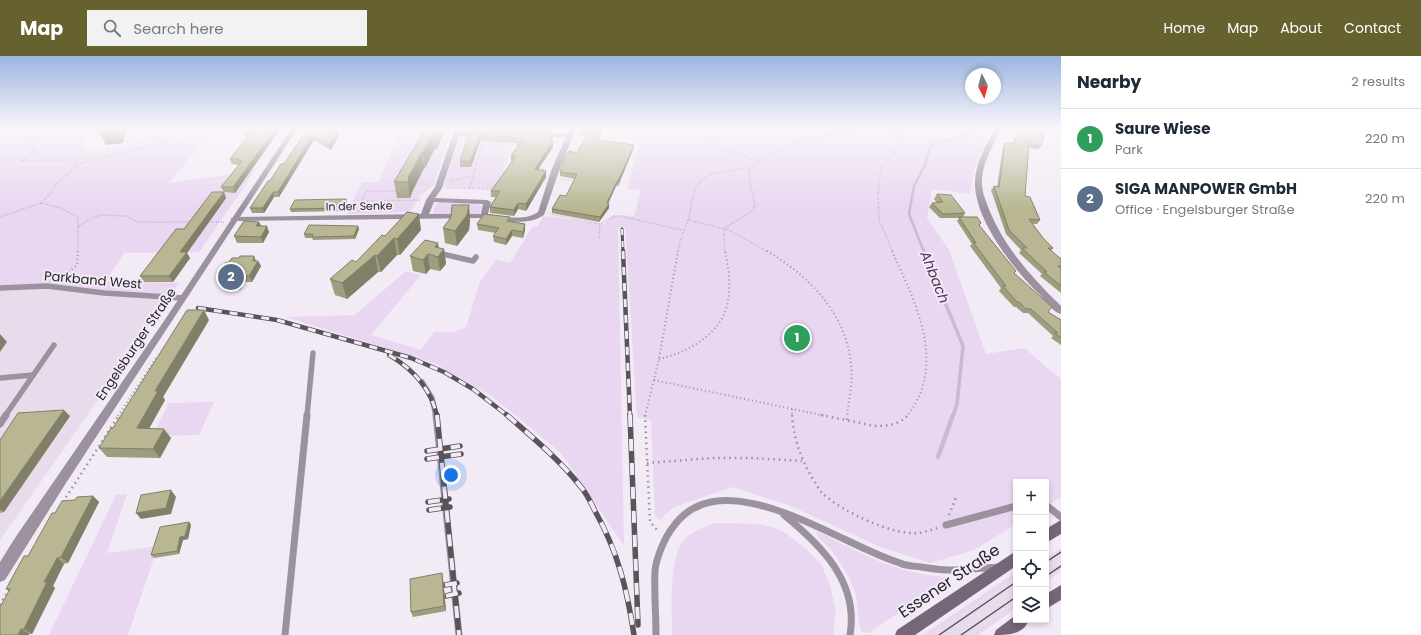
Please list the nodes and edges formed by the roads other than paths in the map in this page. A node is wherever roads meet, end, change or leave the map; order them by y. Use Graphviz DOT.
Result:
graph roads {
  1 [pos="277,155"];
  2 [pos="449,155"];
  3 [pos="562,155"];
  4 [pos="987,155"];
  5 [pos="430,200"];
  6 [pos="484,216"];
  7 [pos="424,217"];
  8 [pos="233,220"];
  9 [pos="434,252"];
  10 [pos="476,257"];
  11 [pos="0,288"];
  12 [pos="184,298"];
  13 [pos="1061,311"];
  14 [pos="54,345"];
  15 [pos="313,353"];
  16 [pos="33,375"];
  17 [pos="0,378"];
  18 [pos="422,382"];
  19 [pos="0,424"];
  20 [pos="1013,507"];
  21 [pos="1049,507"];
  22 [pos="781,512"];
  23 [pos="1061,516"];
  24 [pos="946,525"];
  25 [pos="1061,526"];
  26 [pos="1049,535"];
  27 [pos="1013,560"];
  28 [pos="1003,567"];
  29 [pos="0,575"];
  30 [pos="1061,592"];
  31 [pos="1049,600"];
  32 [pos="1018,623"];
  33 [pos="285,635"];
  34 [pos="459,635"];
  35 [pos="656,635"];
  36 [pos="850,635"];
  37 [pos="902,635"];
  38 [pos="1001,635"];
  1 -- 8 [label="street, Engelsburger Straße"];
  2 -- 5 [label="street"];
  3 -- 6 [label="street, In der Senke"];
  4 -- 13 [label="street"];
  5 -- 6 [label="street"];
  5 -- 7 [label="street"];
  6 -- 7 [label="street, In der Senke"];
  7 -- 8 [label="street, In der Senke"];
  8 -- 12 [label="street, Engelsburger Straße"];
  9 -- 10 [label="lane"];
  11 -- 12 [label="lane, Parkband West"];
  12 -- 29 [label="street, Engelsburger Straße"];
  14 -- 16 [label="lane"];
  15 -- 33 [label="lane"];
  16 -- 17 [label="lane"];
  16 -- 19 [label="lane"];
  18 -- 34 [label="lane"];
  20 -- 24 [label="lane"];
  21 -- 23 [label="lane"];
  22 -- 28 [label="lane"];
  22 -- 35 [label="lane"];
  22 -- 36 [label="lane"];
  25 -- 26 [label="main road"];
  27 -- 28 [label="main road, Essener Straße"];
  28 -- 37 [label="main road, Essener Straße"];
  30 -- 31 [label="main road"];
  32 -- 38 [label="main road"];
}
